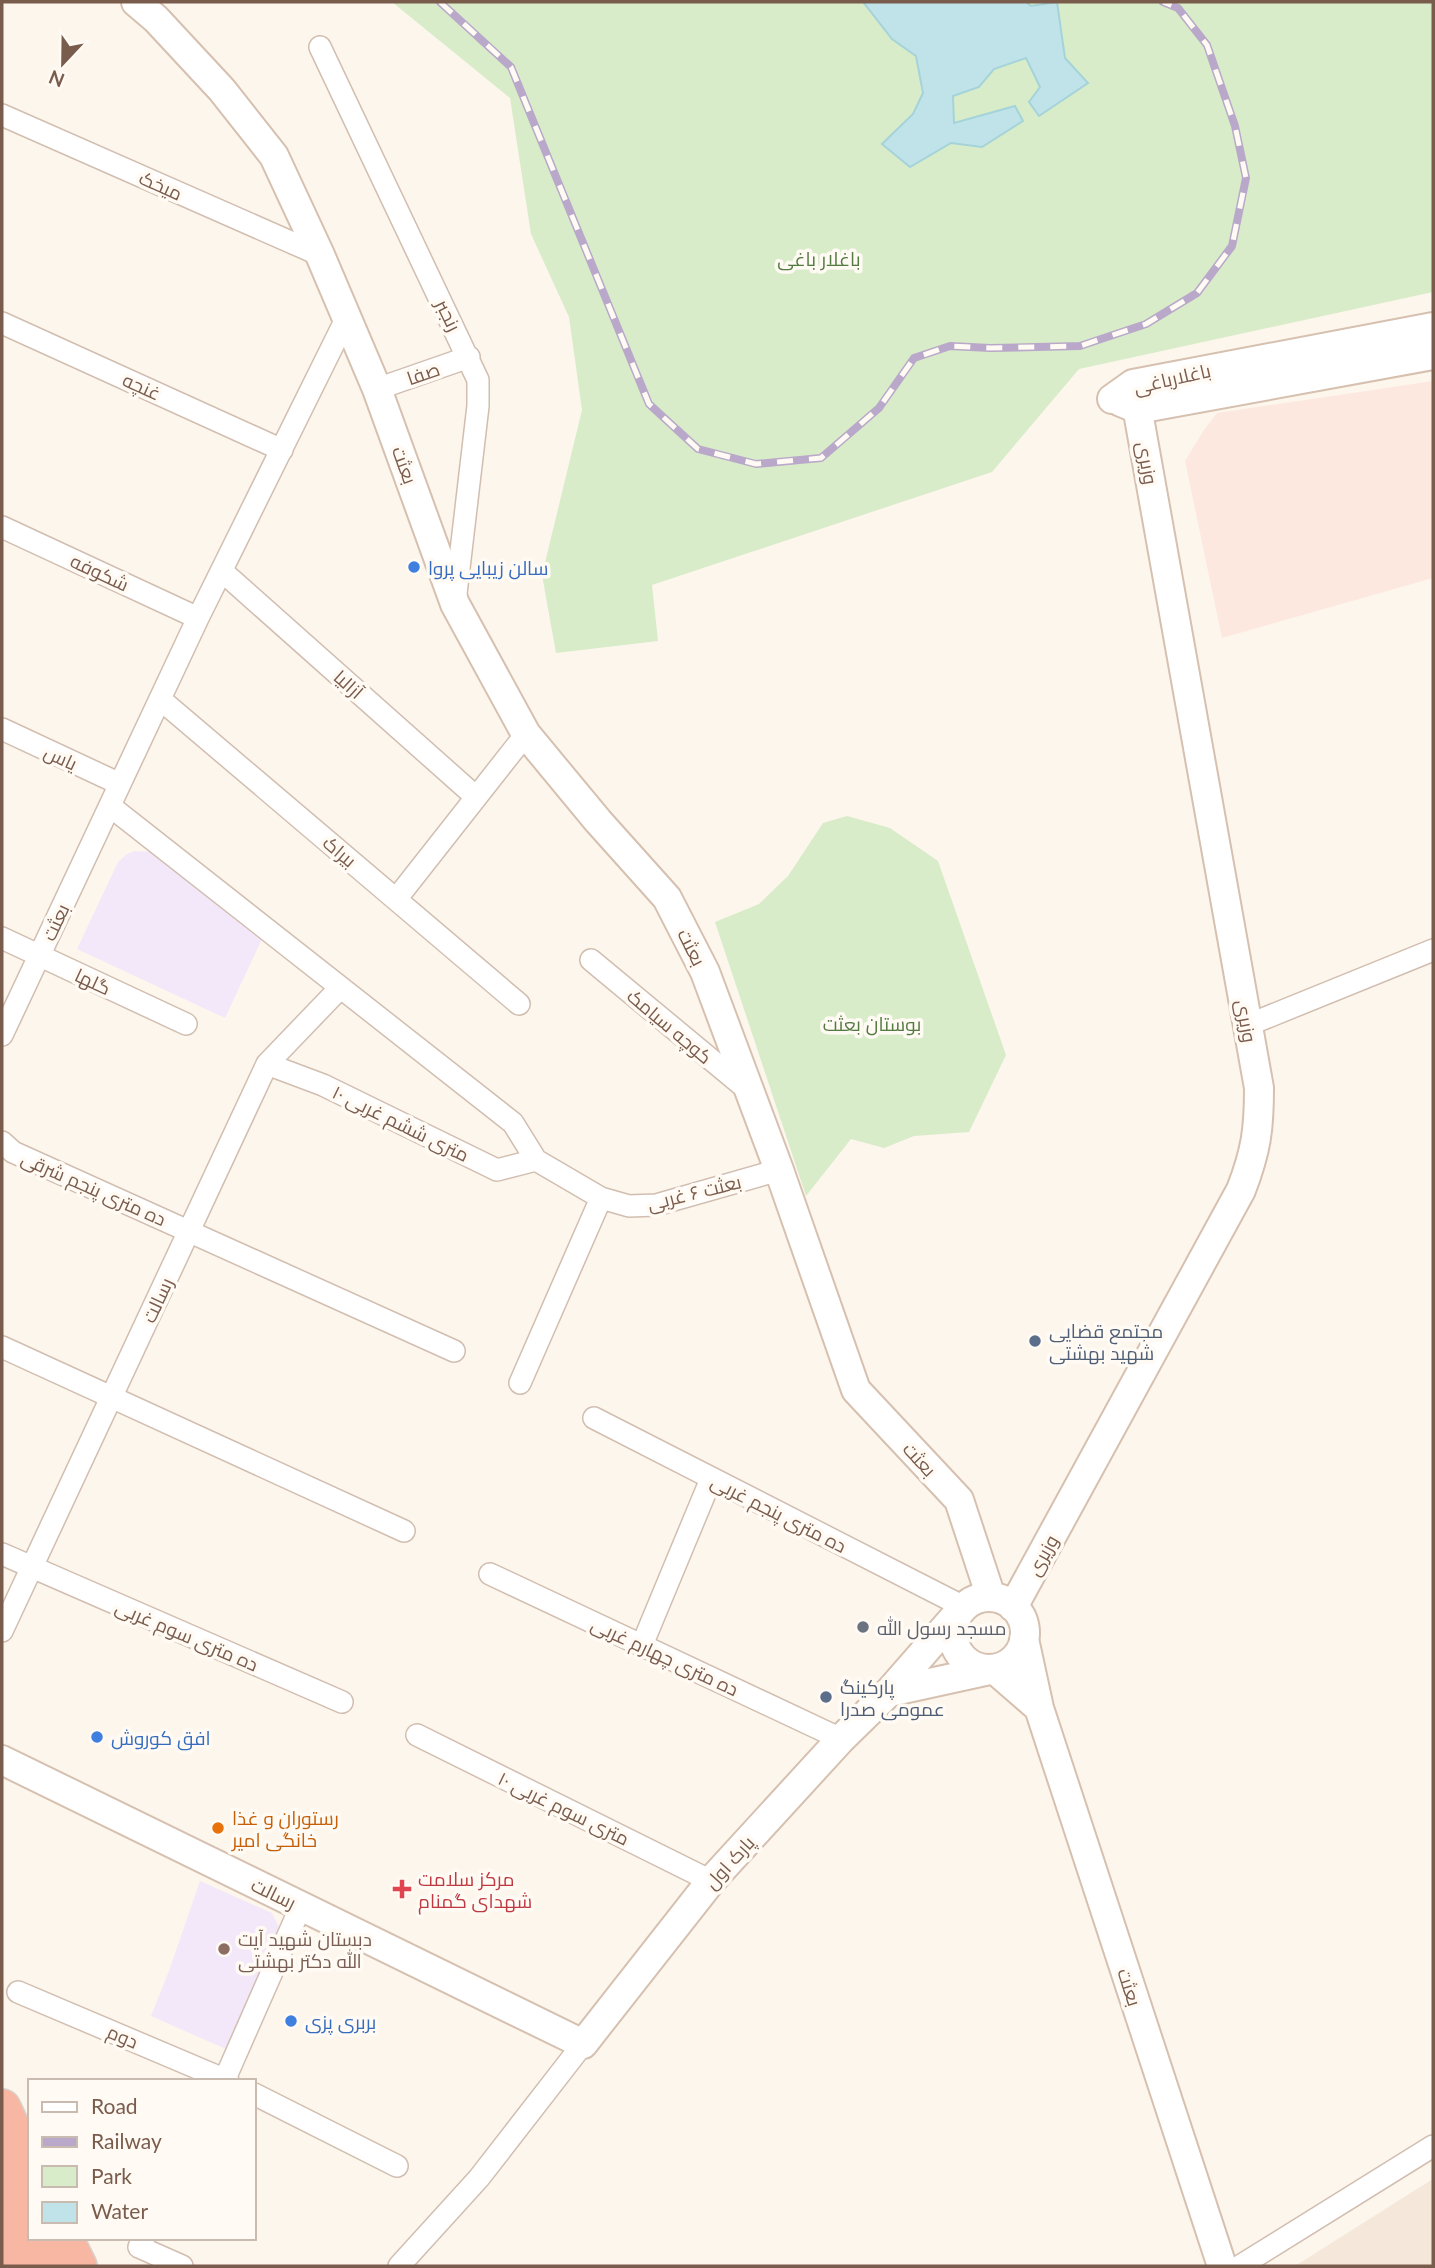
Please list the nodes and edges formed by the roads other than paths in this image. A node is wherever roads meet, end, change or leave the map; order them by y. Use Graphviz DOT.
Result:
graph roads {
  1 [pos="136,2"];
  2 [pos="320,47"];
  3 [pos="2,115"];
  4 [pos="320,255"];
  5 [pos="347,317"];
  6 [pos="2,323"];
  7 [pos="1433,327"];
  8 [pos="1433,355"];
  9 [pos="469,357"];
  10 [pos="377,389"];
  11 [pos="1136,396"];
  12 [pos="282,450"];
  13 [pos="2,527"];
  14 [pos="223,572"];
  15 [pos="455,604"];
  16 [pos="198,618"];
  17 [pos="160,699"];
  18 [pos="2,729"];
  19 [pos="526,734"];
  20 [pos="120,785"];
  21 [pos="476,797"];
  22 [pos="110,806"];
  23 [pos="397,898"];
  24 [pos="2,938"];
  25 [pos="1433,950"];
  26 [pos="39,956"];
  27 [pos="591,960"];
  28 [pos="340,988"];
  29 [pos="519,1004"];
  30 [pos="186,1024"];
  31 [pos="1248,1025"];
  32 [pos="2,1035"];
  33 [pos="267,1064"];
  34 [pos="749,1091"];
  35 [pos="2,1142"];
  36 [pos="536,1160"];
  37 [pos="779,1170"];
  38 [pos="601,1198"];
  39 [pos="189,1231"];
  40 [pos="2,1347"];
  41 [pos="454,1352"];
  42 [pos="520,1383"];
  43 [pos="112,1398"];
  44 [pos="594,1418"];
  45 [pos="711,1479"];
  46 [pos="404,1531"];
  47 [pos="2,1554"];
  48 [pos="33,1568"];
  49 [pos="490,1574"];
  50 [pos="1002,1602"];
  51 [pos="961,1610"];
  52 [pos="2,1631"];
  53 [pos="1024,1639"];
  54 [pos="642,1645"];
  55 [pos="993,1669"];
  56 [pos="889,1692"];
  57 [pos="342,1702"];
  58 [pos="1039,1708"];
  59 [pos="416,1735"];
  60 [pos="841,1739"];
  61 [pos="2,1760"];
  62 [pos="711,1881"];
  63 [pos="301,1906"];
  64 [pos="18,1992"];
  65 [pos="583,2043"];
  66 [pos="223,2079"];
  67 [pos="225,2079"];
  68 [pos="256,2095"];
  69 [pos="2,2108"];
  70 [pos="1433,2146"];
  71 [pos="28,2164"];
  72 [pos="397,2166"];
  73 [pos="2,2171"];
  74 [pos="28,2225"];
  75 [pos="2,2234"];
  76 [pos="35,2240"];
  77 [pos="65,2240"];
  78 [pos="142,2242"];
  79 [pos="18,2266"];
  80 [pos="48,2266"];
  81 [pos="78,2266"];
  82 [pos="182,2266"];
  83 [pos="399,2266"];
  84 [pos="1222,2266"];
  85 [pos="1240,2266"];
  1 -- 4 [label="main road, بعثت"];
  2 -- 9 [label="street, رنجبر"];
  3 -- 4 [label="street, میخک"];
  4 -- 5 [label="main road, بعثت"];
  5 -- 10 [label="main road, بعثت"];
  5 -- 12 [label="street, بعثت"];
  6 -- 12 [label="street, غنچه"];
  7 -- 11 [label="main road, باغلارباغی"];
  8 -- 11 [label="main road, باغلارباغی"];
  9 -- 10 [label="street, صفا"];
  9 -- 15 [label="street, رنجبر"];
  10 -- 15 [label="main road, بعثت"];
  11 -- 31 [label="main road, وزیری"];
  12 -- 14 [label="street, بعثت"];
  13 -- 16 [label="street, شکوفه"];
  14 -- 16 [label="street, بعثت"];
  14 -- 21 [label="street, آزالیا"];
  15 -- 19 [label="main road, بعثت"];
  16 -- 17 [label="street, بعثت"];
  17 -- 20 [label="street, بعثت"];
  17 -- 23 [label="street, بیراک"];
  18 -- 20 [label="street, یاس"];
  19 -- 21 [label="street"];
  19 -- 34 [label="main road, بعثت"];
  20 -- 22 [label="street, بعثت"];
  21 -- 23 [label="street"];
  22 -- 26 [label="street, بعثت"];
  22 -- 28 [label="street"];
  23 -- 29 [label="street, بیراک"];
  24 -- 26 [label="street, گلها"];
  25 -- 31 [label="street"];
  26 -- 30 [label="street, گلها"];
  26 -- 32 [label="street, بعثت"];
  27 -- 34 [label="street, کوچه سیامک"];
  28 -- 33 [label="street, رسالت"];
  28 -- 36 [label="street"];
  31 -- 50 [label="main road, وزیری"];
  33 -- 36 [label="street, ۱۰ متری ششم غربی"];
  33 -- 39 [label="street, رسالت"];
  34 -- 37 [label="main road, بعثت"];
  35 -- 39 [label="street, ده متری پنجم شرقی"];
  36 -- 38 [label="street, بعثت ۶ غربی"];
  37 -- 38 [label="street, بعثت ۶ غربی"];
  37 -- 50 [label="main road, بعثت"];
  38 -- 42 [label="street"];
  39 -- 41 [label="street"];
  39 -- 43 [label="street, رسالت"];
  40 -- 43 [label="street"];
  43 -- 46 [label="street"];
  43 -- 48 [label="street, رسالت"];
  44 -- 45 [label="street, ده متری پنجم غربی"];
  45 -- 51 [label="street, ده متری پنجم غربی"];
  45 -- 54 [label="street"];
  47 -- 48 [label="street, ده متری سوم غربی"];
  48 -- 52 [label="street, رسالت"];
  48 -- 57 [label="street, ده متری سوم غربی"];
  49 -- 54 [label="street, ده متری چهارم غربی"];
  50 -- 51 [label="main road"];
  50 -- 53 [label="main road"];
  51 -- 55 [label="main road"];
  51 -- 56 [label="main road, پارک اول"];
  53 -- 55 [label="main road"];
  53 -- 58 [label="main road, بعثت"];
  54 -- 60 [label="street, ده متری چهارم غربی"];
  55 -- 56 [label="main road"];
  55 -- 58 [label="main road"];
  56 -- 60 [label="main road, پارک اول"];
  58 -- 84 [label="main road, بعثت"];
  59 -- 62 [label="street, ۱۰ متری سوم غربی"];
  60 -- 62 [label="main road, پارک اول"];
  61 -- 63 [label="main road, رسالت"];
  62 -- 65 [label="main road, پارک اول"];
  63 -- 65 [label="main road, رسالت"];
  63 -- 67 [label="street"];
  64 -- 66 [label="street, دوم"];
  65 -- 83 [label="street"];
  68 -- 72 [label="street"];
  69 -- 71 [label="highway"];
  70 -- 85 [label="street"];
  73 -- 74 [label="highway"];
  75 -- 79 [label="highway"];
  76 -- 80 [label="highway"];
  77 -- 81 [label="highway"];
  78 -- 82 [label="street"];
}
